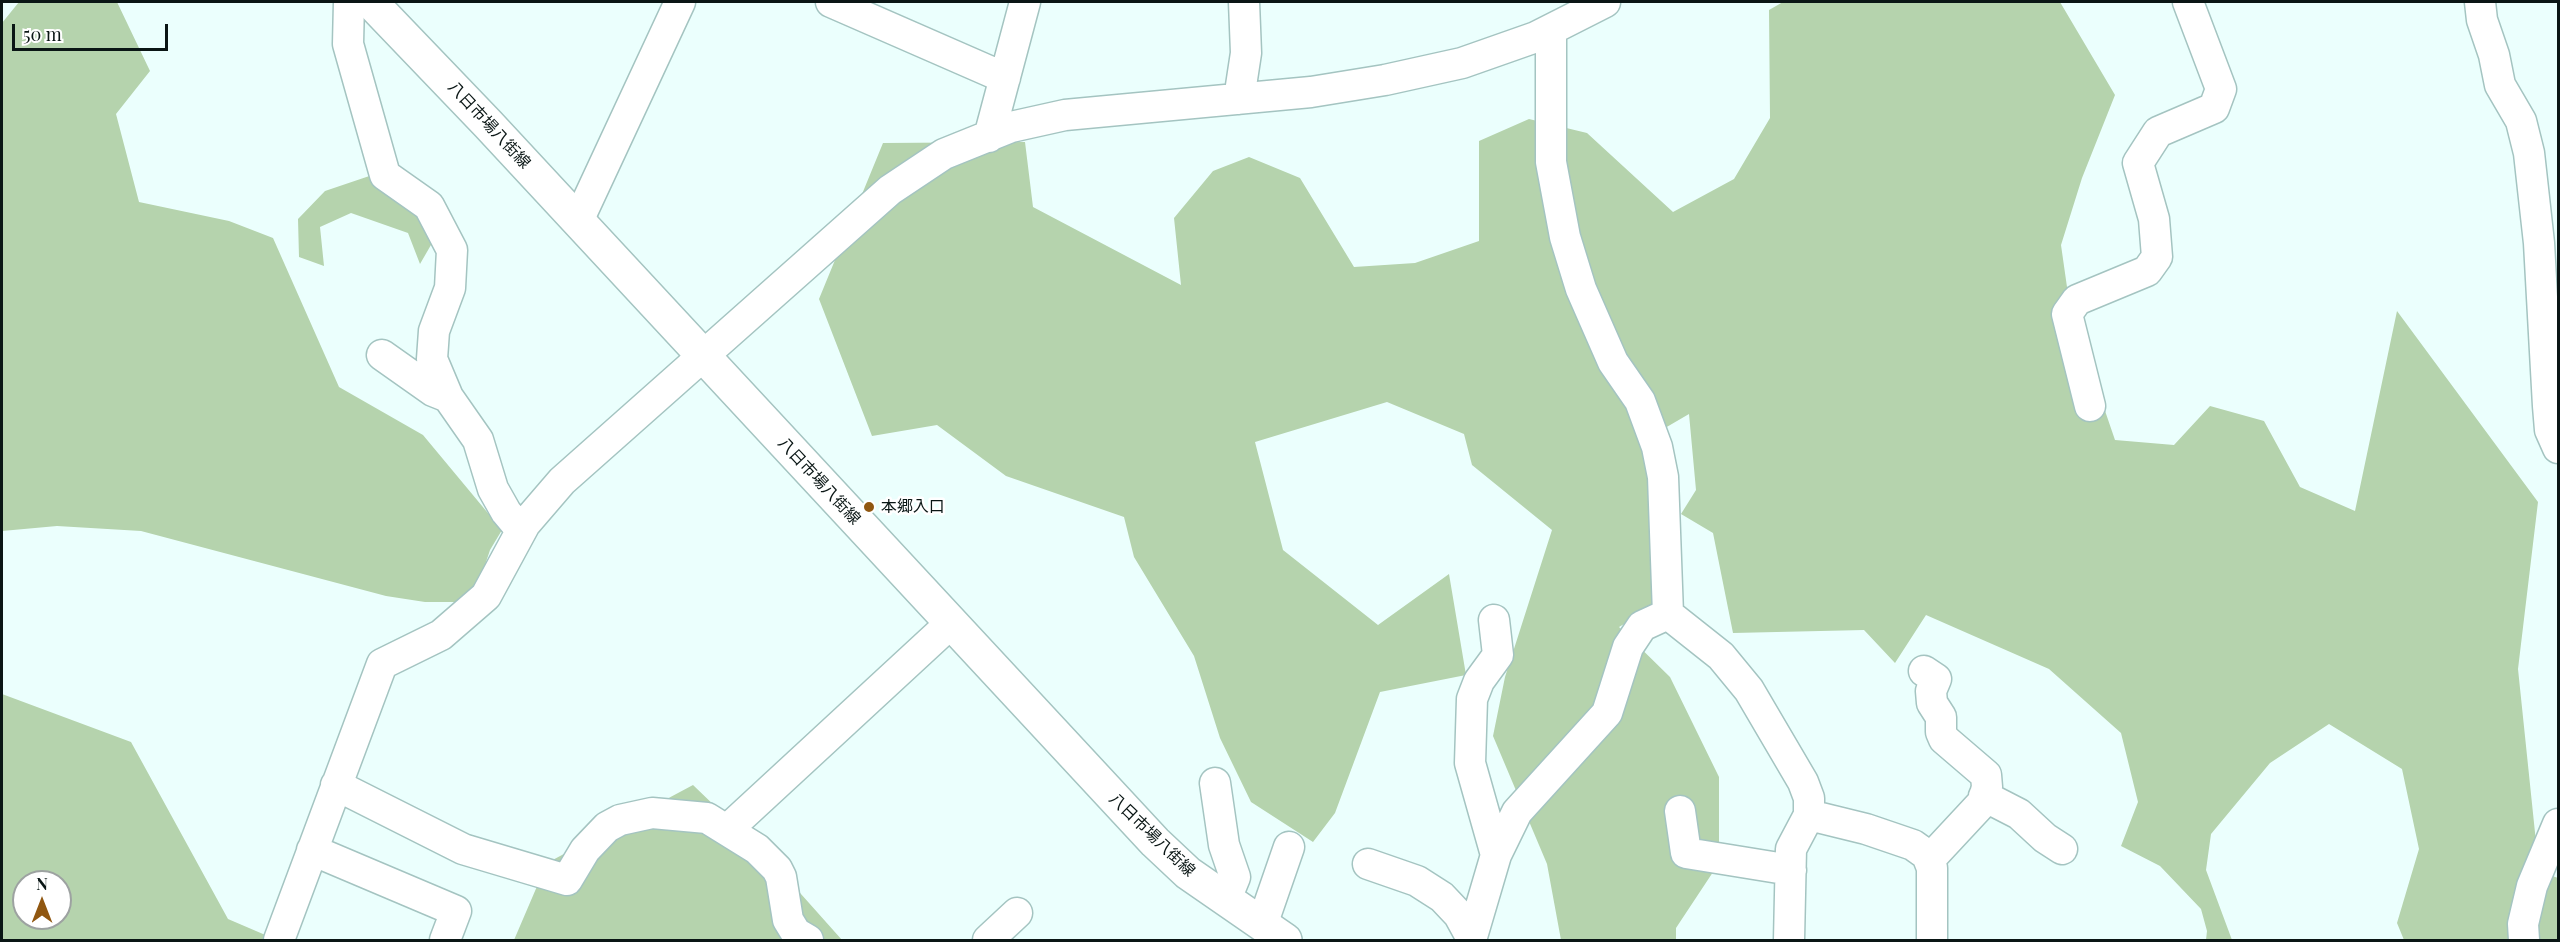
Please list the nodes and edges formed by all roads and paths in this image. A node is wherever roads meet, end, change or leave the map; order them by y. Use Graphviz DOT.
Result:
graph roads {
  1 [pos="349,2"];
  2 [pos="371,2"];
  3 [pos="680,2"];
  4 [pos="831,2"];
  5 [pos="1025,2"];
  6 [pos="1244,2"];
  7 [pos="1605,2"];
  8 [pos="2188,2"];
  9 [pos="2480,2"];
  10 [pos="1551,30"];
  11 [pos="1005,78"];
  12 [pos="1239,99"];
  13 [pos="989,137"];
  14 [pos="578,221"];
  15 [pos="382,355"];
  16 [pos="704,356"];
  17 [pos="448,397"];
  18 [pos="2090,406"];
  19 [pos="2559,448"];
  20 [pos="522,530"];
  21 [pos="1668,614"];
  22 [pos="1494,620"];
  23 [pos="951,623"];
  24 [pos="1924,670"];
  25 [pos="1215,783"];
  26 [pos="336,785"];
  27 [pos="1984,796"];
  28 [pos="1680,811"];
  29 [pos="1809,815"];
  30 [pos="2559,824"];
  31 [pos="728,829"];
  32 [pos="1289,847"];
  33 [pos="2062,849"];
  34 [pos="312,850"];
  35 [pos="1496,855"];
  36 [pos="1929,860"];
  37 [pos="1368,864"];
  38 [pos="1791,870"];
  39 [pos="1226,899"];
  40 [pos="1017,913"];
  41 [pos="1274,933"];
  42 [pos="1471,939"];
  43 [pos="279,940"];
  44 [pos="445,940"];
  45 [pos="808,940"];
  46 [pos="988,940"];
  47 [pos="1789,940"];
  48 [pos="1932,940"];
  49 [pos="2524,940"];
  1 -- 17 [label="street"];
  2 -- 14 [label="main road, 八日市場八街線"];
  3 -- 14 [label="street"];
  4 -- 11 [label="street"];
  5 -- 11 [label="street"];
  6 -- 12 [label="street"];
  7 -- 10 [label="street"];
  8 -- 18 [label="street"];
  9 -- 19 [label="street"];
  10 -- 12 [label="street"];
  10 -- 21 [label="street"];
  11 -- 13 [label="street"];
  12 -- 13 [label="street"];
  13 -- 16 [label="street"];
  14 -- 16 [label="main road, 八日市場八街線"];
  15 -- 17 [label="street"];
  16 -- 20 [label="street"];
  16 -- 23 [label="main road, 八日市場八街線"];
  17 -- 20 [label="street"];
  20 -- 26 [label="street"];
  21 -- 29 [label="street"];
  21 -- 35 [label="street"];
  22 -- 35 [label="street"];
  23 -- 31 [label="street"];
  23 -- 39 [label="main road, 八日市場八街線"];
  24 -- 27 [label="street"];
  25 -- 39 [label="street"];
  26 -- 31 [label="street"];
  26 -- 34 [label="street"];
  27 -- 33 [label="street"];
  27 -- 36 [label="street"];
  28 -- 38 [label="street"];
  29 -- 36 [label="street"];
  29 -- 38 [label="street"];
  30 -- 49 [label="street"];
  31 -- 45 [label="street"];
  32 -- 41 [label="street"];
  34 -- 43 [label="street"];
  34 -- 44 [label="street"];
  35 -- 42 [label="street"];
  36 -- 48 [label="street"];
  37 -- 42 [label="street"];
  38 -- 47 [label="street"];
  39 -- 41 [label="main road, 八日市場八街線"];
  40 -- 46 [label="street"];
}
